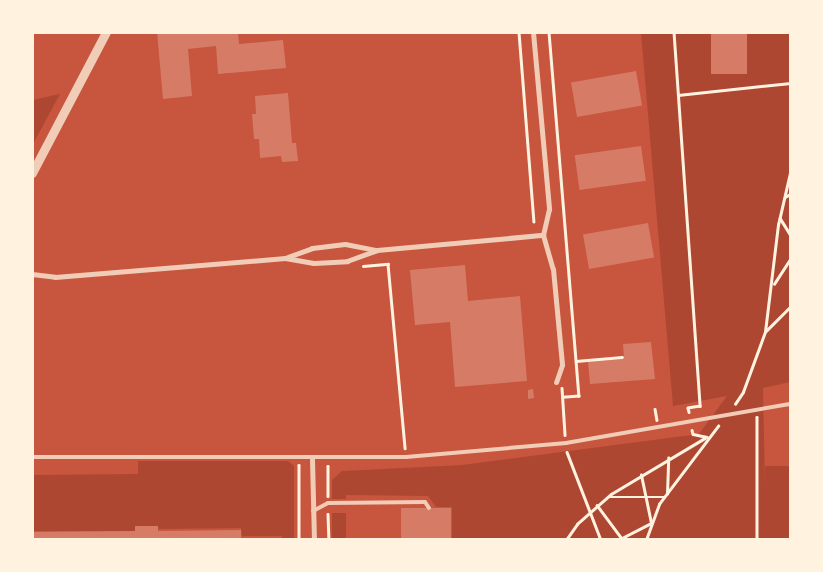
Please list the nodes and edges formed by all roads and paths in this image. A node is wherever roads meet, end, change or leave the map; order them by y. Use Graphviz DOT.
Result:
graph roads {
  1 [pos="106,32"];
  2 [pos="519,32"];
  3 [pos="533,32"];
  4 [pos="549,32"];
  5 [pos="674,32"];
  6 [pos="790,83"];
  7 [pos="678,95"];
  8 [pos="32,173"];
  9 [pos="790,173"];
  10 [pos="790,194"];
  11 [pos="785,197"];
  12 [pos="780,217"];
  13 [pos="534,221"];
  14 [pos="790,234"];
  15 [pos="543,235"];
  16 [pos="377,250"];
  17 [pos="285,258"];
  18 [pos="790,259"];
  19 [pos="354,267"];
  20 [pos="32,274"];
  21 [pos="773,285"];
  22 [pos="790,307"];
  23 [pos="765,332"];
  24 [pos="622,357"];
  25 [pos="576,361"];
  26 [pos="561,376"];
  27 [pos="556,382"];
  28 [pos="564,397"];
  29 [pos="790,404"];
  30 [pos="757,411"];
  31 [pos="726,417"];
  32 [pos="691,423"];
  33 [pos="707,437"];
  34 [pos="566,443"];
  35 [pos="299,456"];
  36 [pos="32,457"];
  37 [pos="406,457"];
  38 [pos="668,458"];
  39 [pos="312,459"];
  40 [pos="641,474"];
  41 [pos="666,496"];
  42 [pos="607,497"];
  43 [pos="644,497"];
  44 [pos="597,505"];
  45 [pos="430,508"];
  46 [pos="591,510"];
  47 [pos="313,511"];
  48 [pos="650,523"];
  49 [pos="621,539"];
  50 [pos="299,540"];
  51 [pos="314,540"];
  52 [pos="566,540"];
  53 [pos="601,540"];
  54 [pos="644,540"];
  55 [pos="757,540"];
  1 -- 8 [label="street"];
  2 -- 13 [label="path"];
  3 -- 15 [label="street"];
  4 -- 25 [label="path"];
  5 -- 7 [label="path"];
  6 -- 7 [label="path"];
  7 -- 32 [label="path"];
  9 -- 11 [label="path"];
  10 -- 11 [label="path"];
  11 -- 12 [label="path"];
  12 -- 14 [label="path"];
  12 -- 21 [label="path"];
  15 -- 16 [label="street"];
  15 -- 26 [label="street"];
  16 -- 17 [label="street"];
  16 -- 17 [label="street"];
  17 -- 20 [label="street"];
  18 -- 21 [label="path"];
  19 -- 37 [label="path"];
  21 -- 23 [label="path"];
  22 -- 23 [label="path"];
  23 -- 31 [label="path"];
  24 -- 25 [label="path"];
  25 -- 28 [label="path"];
  26 -- 27 [label="street"];
  26 -- 28 [label="path"];
  28 -- 34 [label="path"];
  29 -- 30 [label="lane"];
  30 -- 31 [label="lane"];
  30 -- 55 [label="path"];
  31 -- 32 [label="lane"];
  31 -- 33 [label="path"];
  32 -- 33 [label="path"];
  32 -- 34 [label="lane"];
  33 -- 38 [label="path"];
  33 -- 41 [label="path"];
  34 -- 37 [label="lane"];
  34 -- 46 [label="path"];
  35 -- 36 [label="lane"];
  35 -- 39 [label="lane"];
  35 -- 50 [label="path"];
  37 -- 39 [label="lane"];
  38 -- 40 [label="path"];
  38 -- 41 [label="path"];
  39 -- 47 [label="street"];
  40 -- 42 [label="path"];
  40 -- 43 [label="path"];
  41 -- 43 [label="path"];
  41 -- 48 [label="path"];
  42 -- 43 [label="path"];
  42 -- 44 [label="path"];
  43 -- 48 [label="path"];
  44 -- 46 [label="path"];
  44 -- 49 [label="path"];
  45 -- 47 [label="lane"];
  46 -- 52 [label="path"];
  46 -- 53 [label="path"];
  47 -- 51 [label="street"];
  48 -- 49 [label="path"];
  48 -- 54 [label="path"];
}
